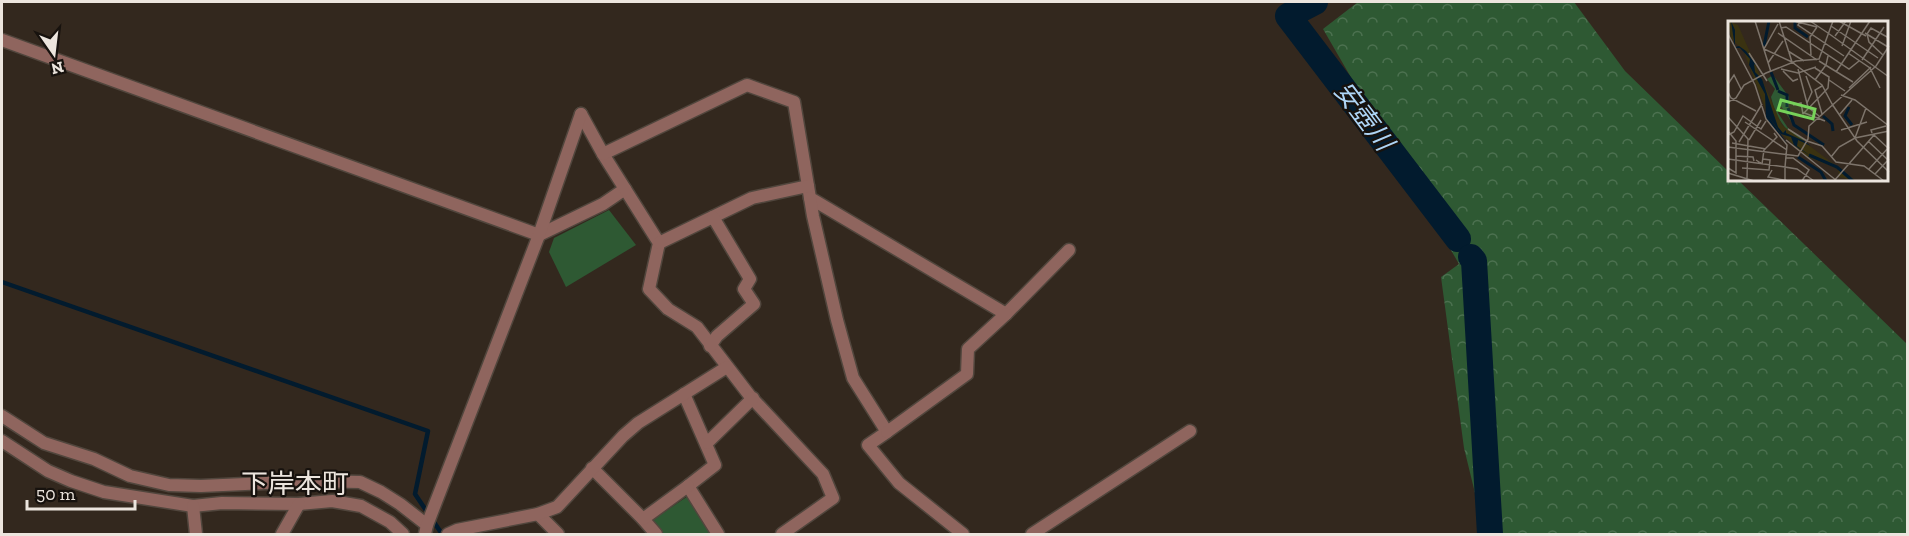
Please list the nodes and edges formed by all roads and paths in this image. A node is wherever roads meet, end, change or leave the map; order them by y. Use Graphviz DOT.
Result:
graph roads {
  1 [pos="2,40"];
  2 [pos="603,154"];
  3 [pos="625,189"];
  4 [pos="809,192"];
  5 [pos="713,216"];
  6 [pos="539,235"];
  7 [pos="659,243"];
  8 [pos="1069,250"];
  9 [pos="1006,314"];
  10 [pos="711,346"];
  11 [pos="727,368"];
  12 [pos="684,394"];
  13 [pos="753,398"];
  14 [pos="2,416"];
  15 [pos="887,432"];
  16 [pos="1190,432"];
  17 [pos="2,441"];
  18 [pos="707,443"];
  19 [pos="592,468"];
  20 [pos="687,486"];
  21 [pos="299,504"];
  22 [pos="193,506"];
  23 [pos="538,514"];
  24 [pos="643,519"];
  25 [pos="426,530"];
  26 [pos="196,534"];
  27 [pos="282,534"];
  28 [pos="403,534"];
  29 [pos="448,534"];
  30 [pos="558,534"];
  31 [pos="656,534"];
  32 [pos="718,534"];
  33 [pos="782,534"];
  34 [pos="963,534"];
  35 [pos="1032,534"];
  1 -- 6 [label="street"];
  2 -- 3 [label="street"];
  2 -- 4 [label="street"];
  2 -- 6 [label="street"];
  3 -- 6 [label="street"];
  3 -- 7 [label="street"];
  4 -- 5 [label="street"];
  4 -- 9 [label="street"];
  4 -- 15 [label="street"];
  5 -- 7 [label="street"];
  5 -- 10 [label="street"];
  6 -- 25 [label="street"];
  7 -- 10 [label="street"];
  8 -- 9 [label="street"];
  9 -- 15 [label="street"];
  10 -- 11 [label="street"];
  11 -- 12 [label="street"];
  11 -- 13 [label="street"];
  12 -- 18 [label="street"];
  12 -- 19 [label="street"];
  13 -- 18 [label="street"];
  13 -- 33 [label="street"];
  14 -- 25 [label="street"];
  15 -- 34 [label="street"];
  16 -- 35 [label="street"];
  17 -- 22 [label="street"];
  18 -- 20 [label="street"];
  19 -- 23 [label="street"];
  19 -- 24 [label="street"];
  20 -- 24 [label="street"];
  20 -- 32 [label="street"];
  21 -- 22 [label="street"];
  21 -- 27 [label="street"];
  21 -- 28 [label="street"];
  22 -- 26 [label="street"];
  23 -- 29 [label="street"];
  23 -- 30 [label="street"];
  24 -- 31 [label="street"];
}
